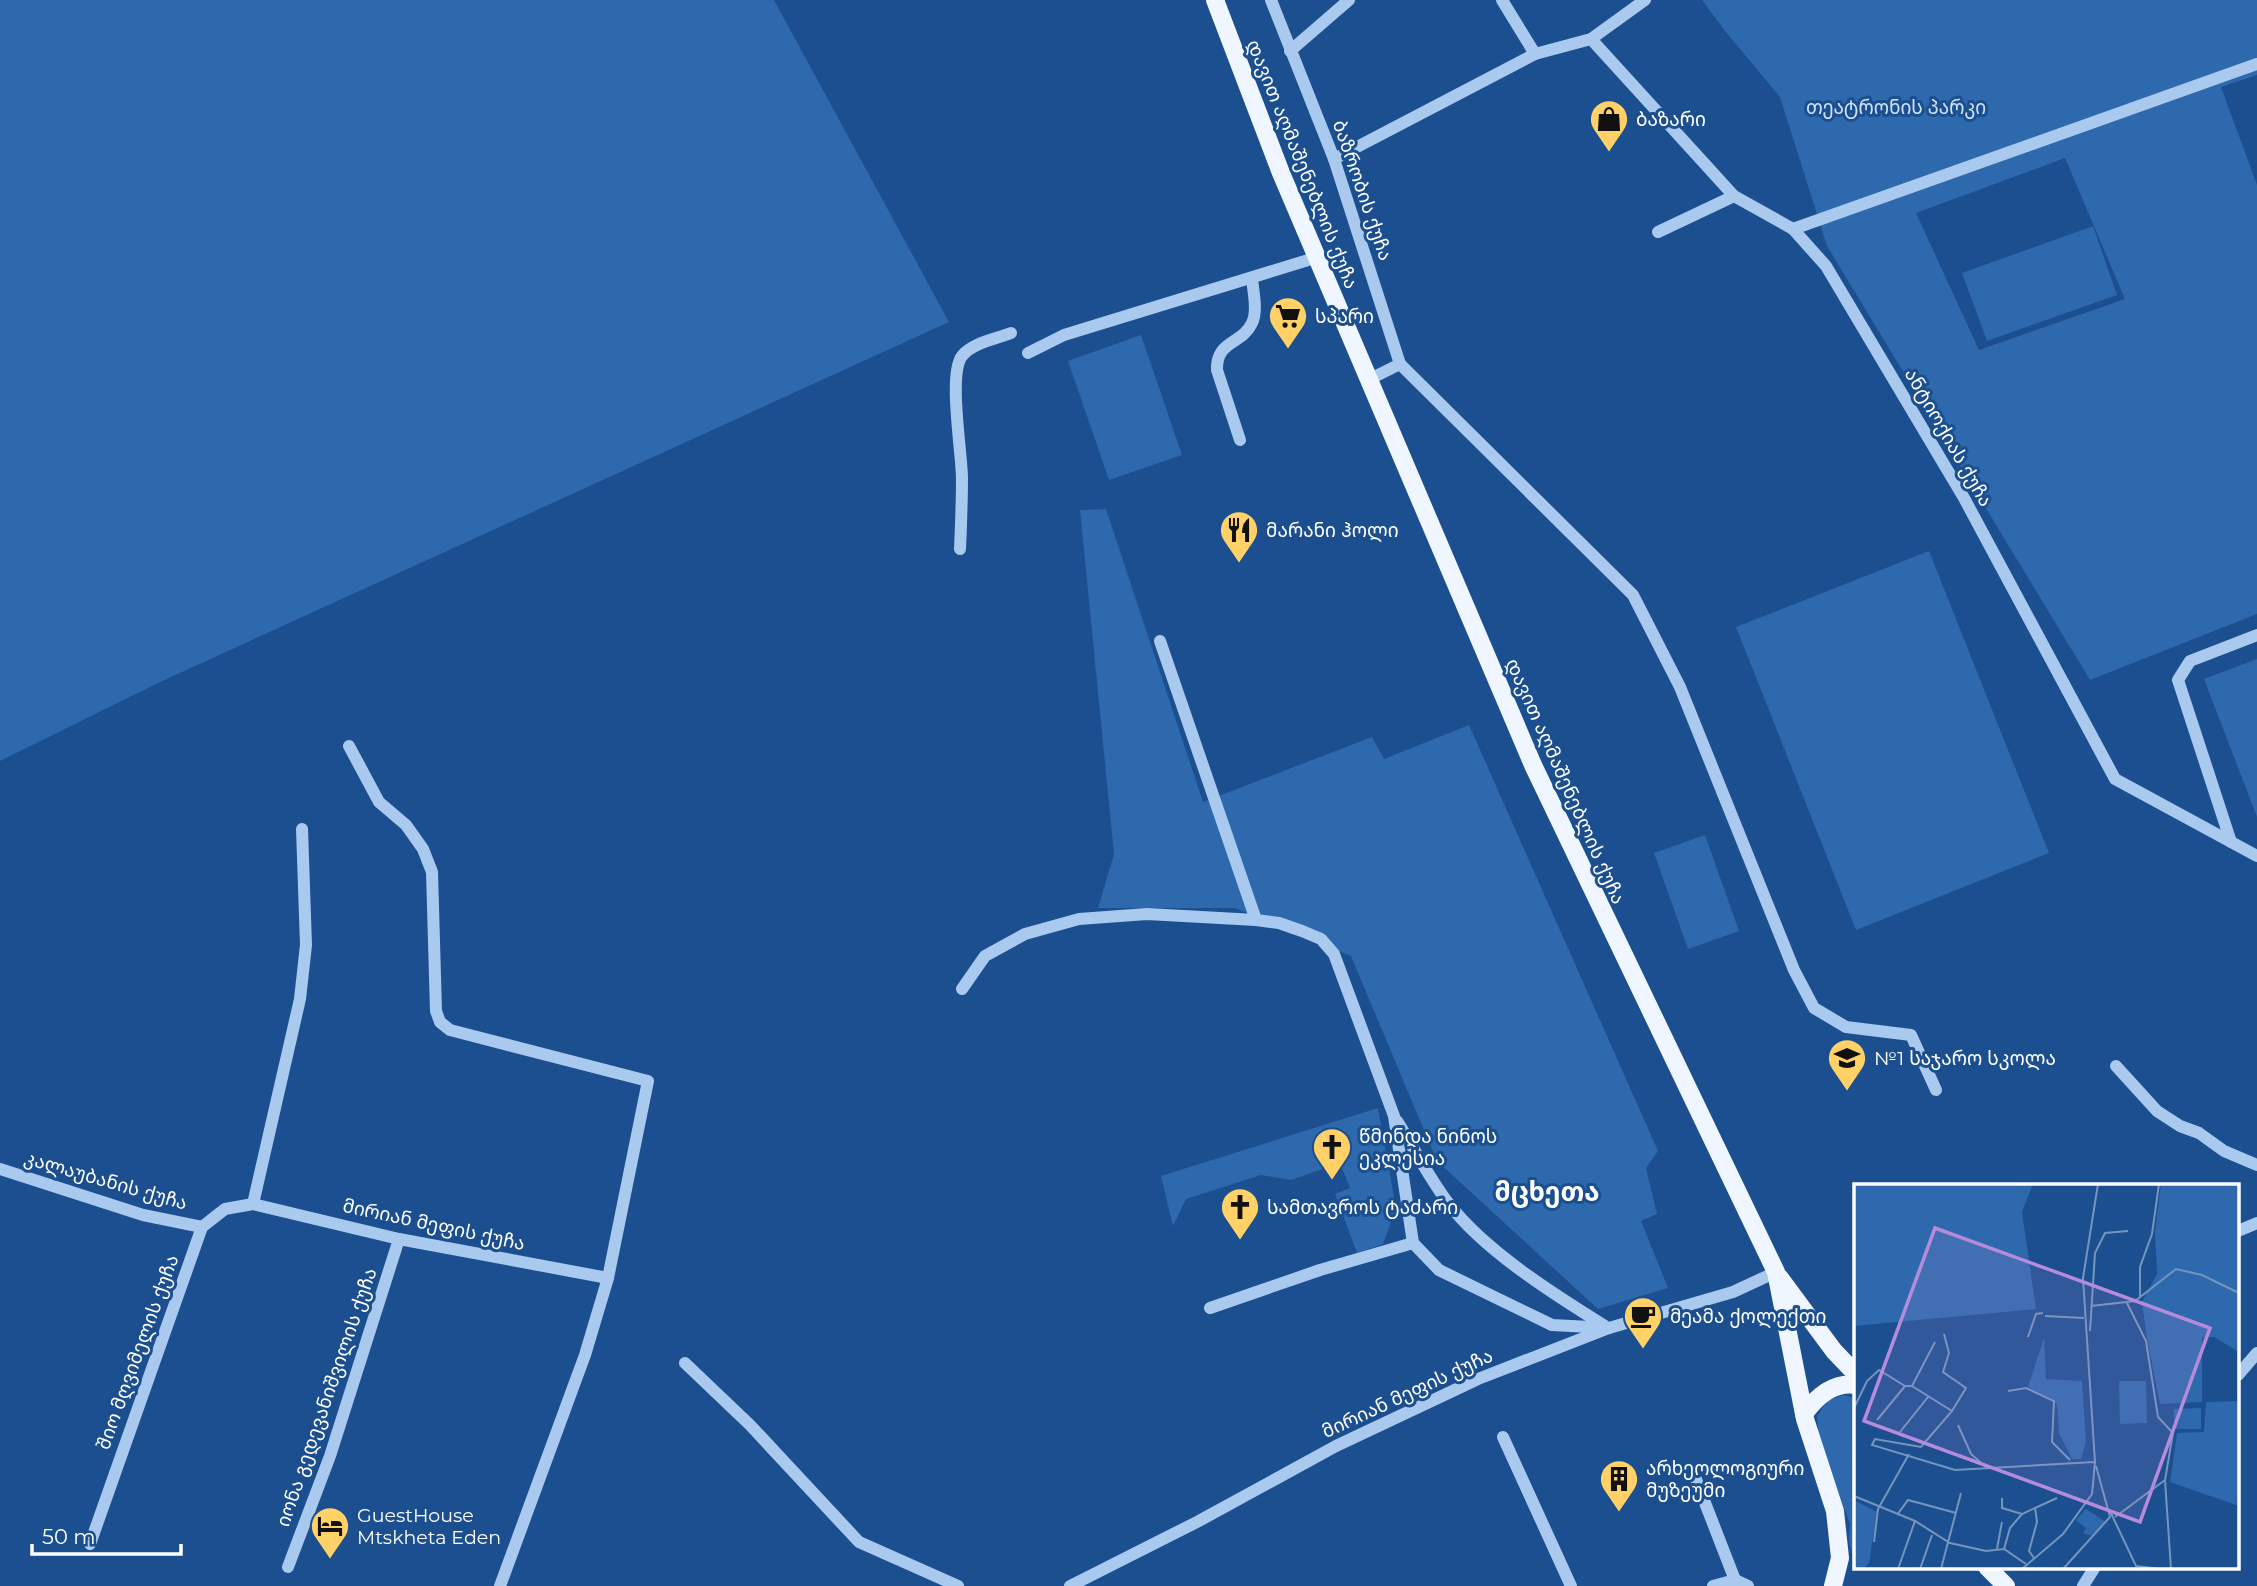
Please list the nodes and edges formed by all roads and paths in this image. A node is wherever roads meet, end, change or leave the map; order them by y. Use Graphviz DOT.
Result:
graph roads {
  1 [pos="1215,0"];
  2 [pos="1271,0"];
  3 [pos="1349,0"];
  4 [pos="1502,0"];
  5 [pos="1645,0"];
  6 [pos="1591,39"];
  7 [pos="1290,51"];
  8 [pos="1535,54"];
  9 [pos="2257,64"];
  10 [pos="1334,159"];
  11 [pos="1734,196"];
  12 [pos="1793,229"];
  13 [pos="1658,232"];
  14 [pos="1318,257"];
  15 [pos="1252,278"];
  16 [pos="1011,333"];
  17 [pos="1028,353"];
  18 [pos="1400,364"];
  19 [pos="1370,379"];
  20 [pos="1240,440"];
  21 [pos="961,549"];
  22 [pos="2257,635"];
  23 [pos="1160,641"];
  24 [pos="349,746"];
  25 [pos="302,829"];
  26 [pos="2231,842"];
  27 [pos="2257,856"];
  28 [pos="1256,920"];
  29 [pos="962,989"];
  30 [pos="2116,1066"];
  31 [pos="1936,1090"];
  32 [pos="1394,1116"];
  33 [pos="2257,1165"];
  34 [pos="0,1169"];
  35 [pos="253,1204"];
  36 [pos="2257,1223"];
  37 [pos="202,1227"];
  38 [pos="2240,1230"];
  39 [pos="399,1239"];
  40 [pos="1413,1242"];
  41 [pos="1776,1272"];
  42 [pos="608,1278"];
  43 [pos="1210,1308"];
  44 [pos="1609,1328"];
  45 [pos="2257,1353"];
  46 [pos="685,1363"];
  47 [pos="1854,1372"];
  48 [pos="2240,1373"];
  49 [pos="1854,1385"];
  50 [pos="1804,1414"];
  51 [pos="1503,1437"];
  52 [pos="1695,1477"];
  53 [pos="90,1544"];
  54 [pos="288,1567"];
  55 [pos="1988,1568"];
  56 [pos="2094,1568"];
  57 [pos="1735,1580"];
  58 [pos="500,1586"];
  59 [pos="958,1586"];
  60 [pos="1070,1586"];
  61 [pos="1571,1586"];
  62 [pos="1713,1586"];
  63 [pos="1748,1586"];
  64 [pos="1833,1586"];
  65 [pos="2007,1586"];
  66 [pos="2083,1586"];
  1 -- 14 [label="main road, დავით აღმაშენებლის ქუჩა"];
  2 -- 7 [label="street, ბაზრობის ქუჩა"];
  3 -- 7 [label="street"];
  4 -- 8 [label="street"];
  5 -- 6 [label="street"];
  6 -- 8 [label="street"];
  6 -- 11 [label="street, ანტიოქიას ქუჩა"];
  7 -- 10 [label="street, ბაზრობის ქუჩა"];
  8 -- 10 [label="street"];
  9 -- 12 [label="street"];
  10 -- 18 [label="street, ბაზრობის ქუჩა"];
  11 -- 12 [label="street, ანტიოქიას ქუჩა"];
  11 -- 13 [label="street"];
  12 -- 26 [label="street, ანტიოქიას ქუჩა"];
  14 -- 15 [label="street"];
  14 -- 19 [label="main road, დავით აღმაშენებლის ქუჩა"];
  15 -- 17 [label="street"];
  15 -- 20 [label="street"];
  16 -- 21 [label="street"];
  18 -- 19 [label="street"];
  18 -- 31 [label="street"];
  19 -- 41 [label="main road, დავით აღმაშენებლის ქუჩა"];
  22 -- 26 [label="street"];
  23 -- 28 [label="street"];
  24 -- 42 [label="street"];
  25 -- 35 [label="street"];
  26 -- 27 [label="street, ანტიოქიას ქუჩა"];
  28 -- 29 [label="street"];
  28 -- 32 [label="street"];
  30 -- 33 [label="street"];
  32 -- 40 [label="street"];
  32 -- 44 [label="street"];
  34 -- 37 [label="street, კალაუბანის ქუჩა"];
  35 -- 37 [label="street"];
  35 -- 39 [label="street, მირიან მეფის ქუჩა"];
  36 -- 38 [label="street"];
  37 -- 53 [label="street, შიო მღვიმელის ქუჩა"];
  39 -- 42 [label="street, მირიან მეფის ქუჩა"];
  39 -- 54 [label="street, იონა გედევანიშვილის ქუჩა"];
  40 -- 43 [label="street"];
  40 -- 44 [label="street"];
  41 -- 44 [label="street, მირიან მეფის ქუჩა"];
  41 -- 47 [label="main road"];
  41 -- 50 [label="main road, დავით აღმაშენებლის ქუჩა"];
  42 -- 58 [label="street"];
  44 -- 60 [label="street, მირიან მეფის ქუჩა"];
  45 -- 48 [label="street"];
  46 -- 59 [label="street"];
  49 -- 50 [label="main road"];
  50 -- 64 [label="main road, დავით აღმაშენებლის ქუჩა"];
  51 -- 61 [label="street"];
  52 -- 57 [label="street"];
  55 -- 65 [label="main road"];
  56 -- 66 [label="street"];
  57 -- 62 [label="street"];
  57 -- 63 [label="street"];
}
